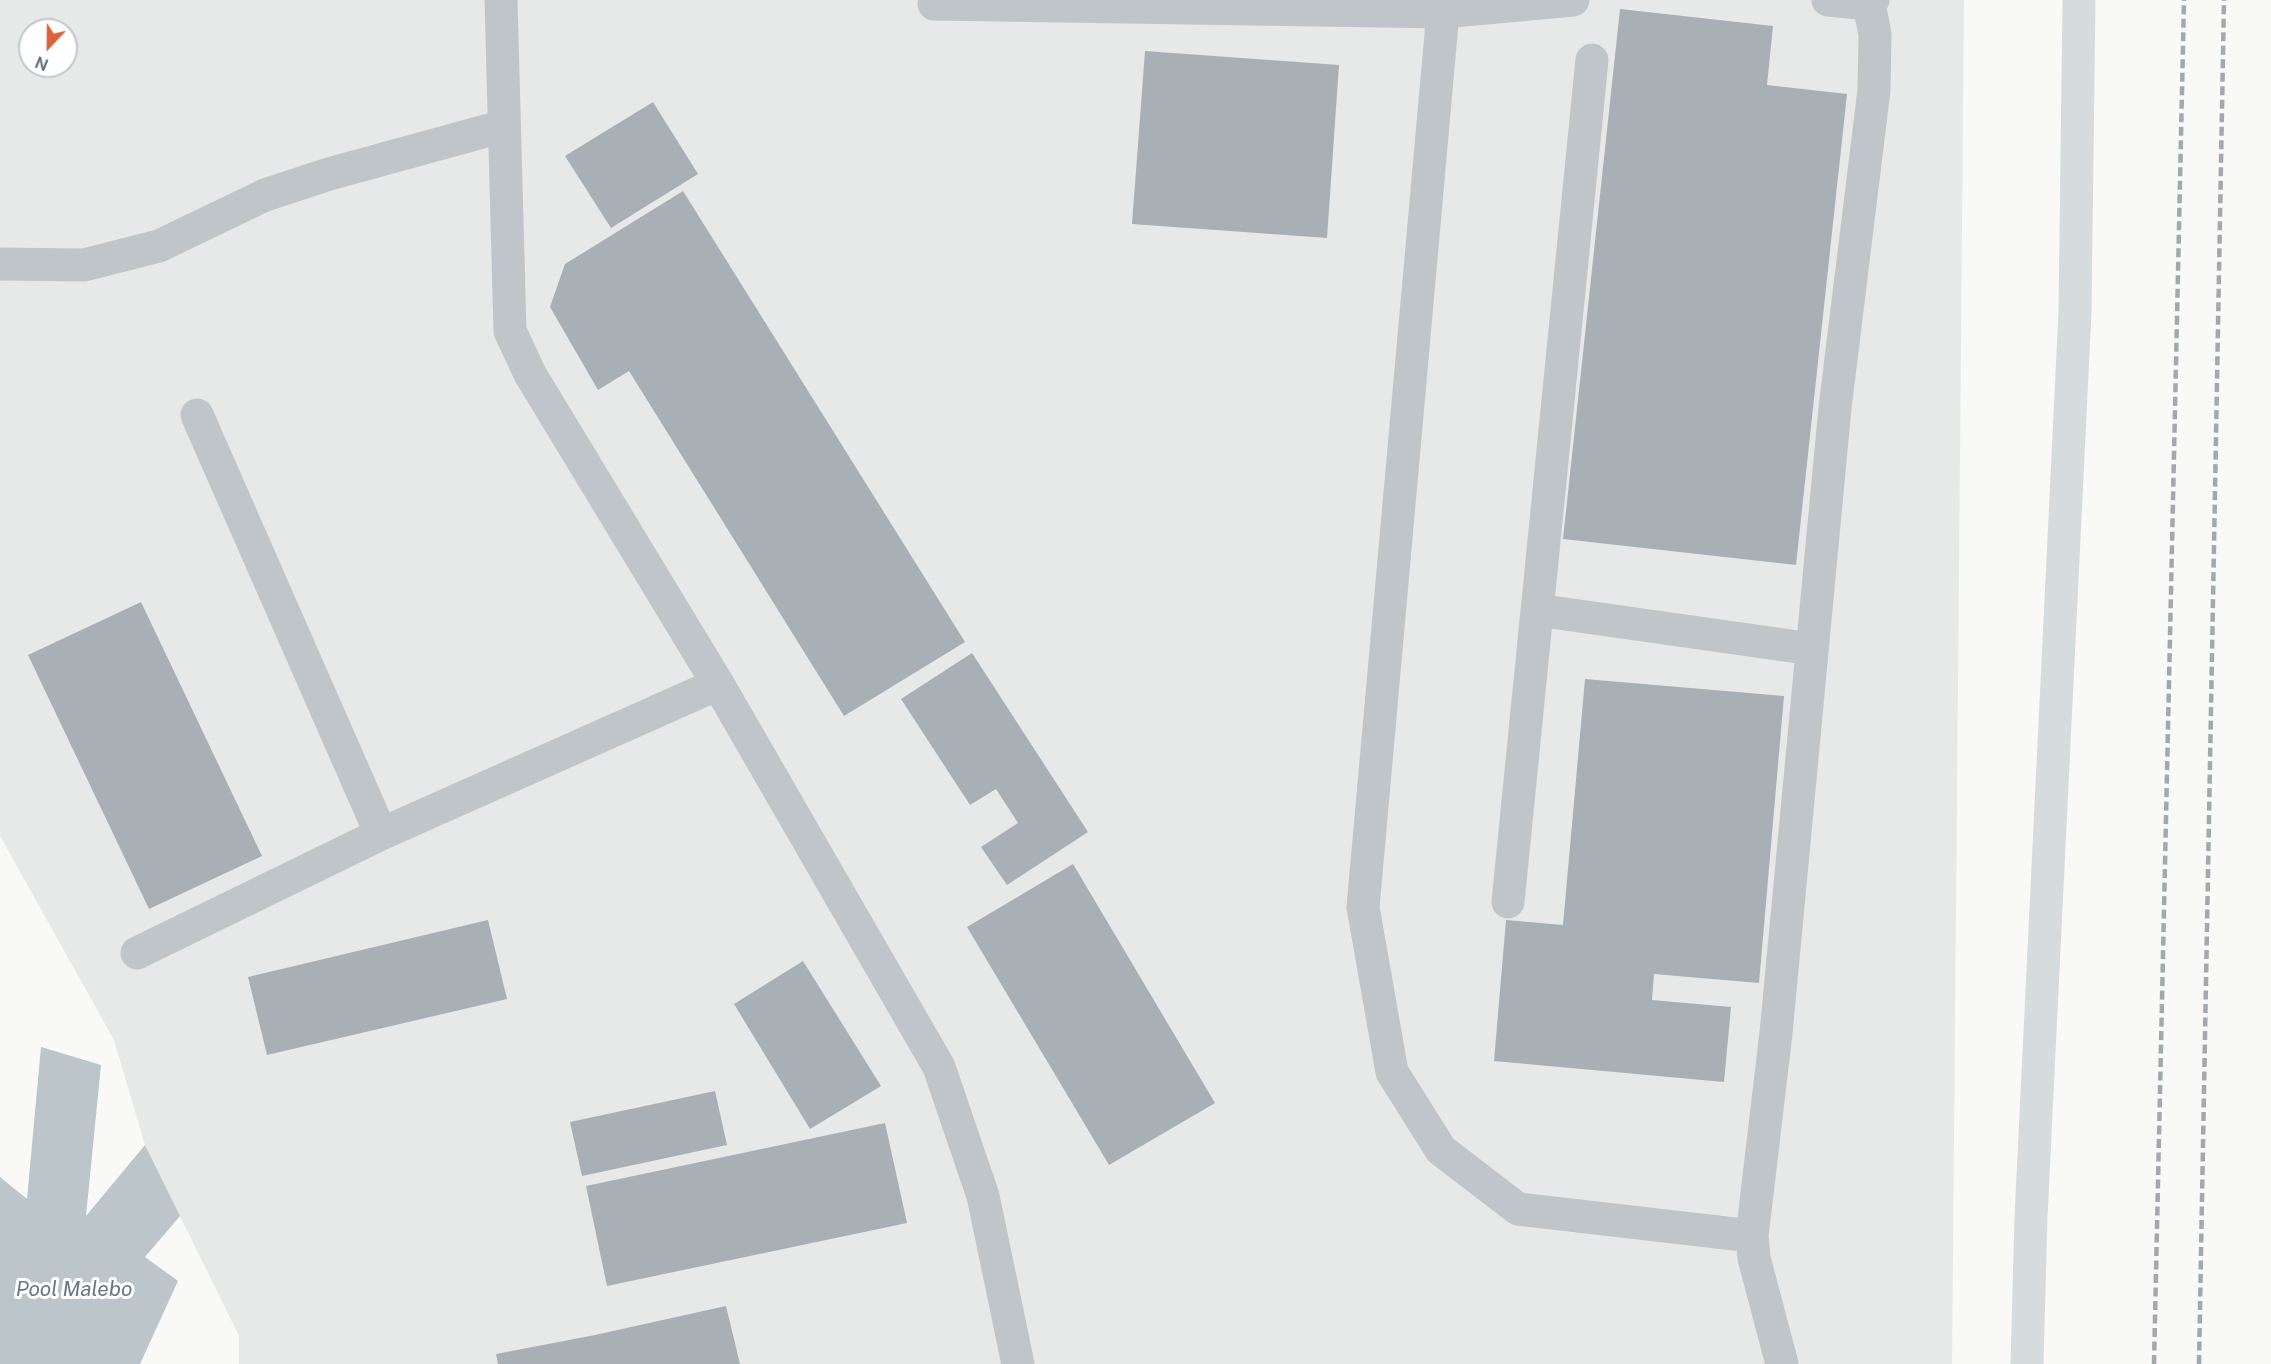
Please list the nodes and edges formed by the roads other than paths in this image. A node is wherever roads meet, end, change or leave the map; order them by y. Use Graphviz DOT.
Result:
graph roads {
  1 [pos="501,0"];
  2 [pos="1573,0"];
  3 [pos="1828,0"];
  4 [pos="2079,0"];
  5 [pos="1871,2"];
  6 [pos="934,4"];
  7 [pos="1443,12"];
  8 [pos="1592,60"];
  9 [pos="504,126"];
  10 [pos="0,264"];
  11 [pos="197,415"];
  12 [pos="1537,610"];
  13 [pos="1812,649"];
  14 [pos="718,684"];
  15 [pos="381,834"];
  16 [pos="1508,902"];
  17 [pos="137,952"];
  18 [pos="1752,1236"];
  19 [pos="1018,1364"];
  20 [pos="1782,1364"];
  21 [pos="2027,1364"];
  1 -- 9 [label="street"];
  2 -- 7 [label="street"];
  3 -- 5 [label="street"];
  4 -- 21 [label="main road"];
  5 -- 13 [label="street"];
  6 -- 7 [label="street"];
  7 -- 18 [label="street"];
  8 -- 12 [label="street"];
  9 -- 10 [label="street"];
  9 -- 14 [label="street"];
  11 -- 15 [label="street"];
  12 -- 13 [label="street"];
  12 -- 16 [label="street"];
  13 -- 18 [label="street"];
  14 -- 15 [label="street"];
  14 -- 19 [label="street"];
  15 -- 17 [label="street"];
  18 -- 20 [label="street"];
}
